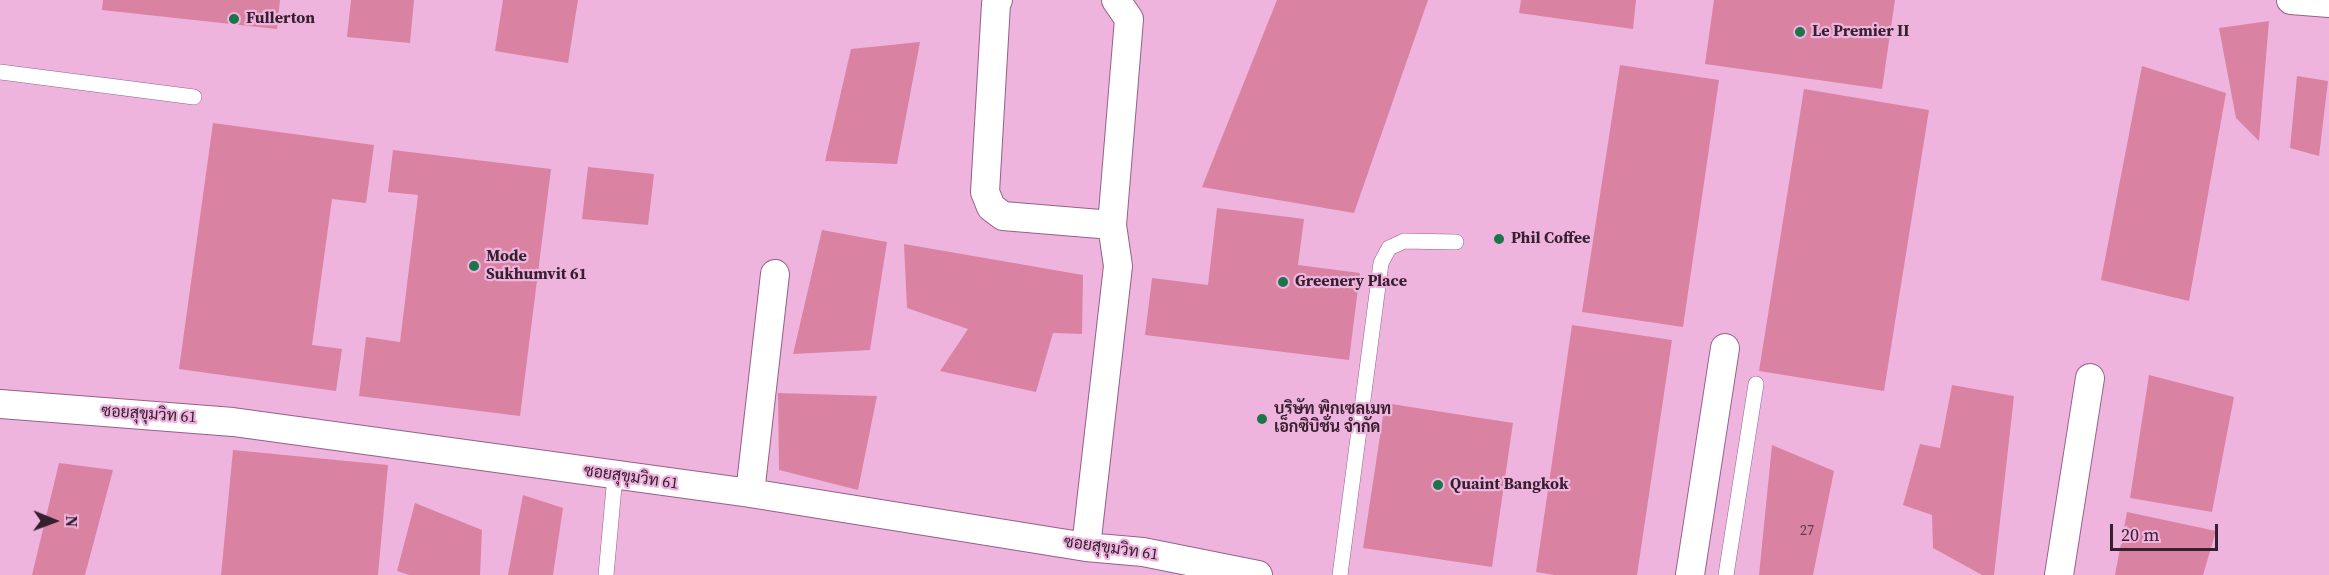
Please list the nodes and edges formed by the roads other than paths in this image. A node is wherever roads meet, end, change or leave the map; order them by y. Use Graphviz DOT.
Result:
graph roads {
  1 [pos="998,0"];
  2 [pos="1116,0"];
  3 [pos="2291,0"];
  4 [pos="2329,3"];
  5 [pos="0,72"];
  6 [pos="194,97"];
  7 [pos="1112,225"];
  8 [pos="1456,242"];
  9 [pos="775,274"];
  10 [pos="1725,348"];
  11 [pos="2090,378"];
  12 [pos="1756,384"];
  13 [pos="0,404"];
  14 [pos="615,476"];
  15 [pos="750,493"];
  16 [pos="1086,547"];
  17 [pos="1250,574"];
  18 [pos="606,575"];
  19 [pos="1340,575"];
  20 [pos="1690,575"];
  21 [pos="1726,575"];
  22 [pos="2060,575"];
  1 -- 7 [label="street"];
  2 -- 7 [label="street"];
  3 -- 4 [label="street"];
  5 -- 6 [label="lane"];
  7 -- 16 [label="street"];
  8 -- 19 [label="lane"];
  9 -- 15 [label="street"];
  10 -- 20 [label="street"];
  11 -- 22 [label="street"];
  12 -- 21 [label="lane"];
  13 -- 14 [label="street, ซอยสุขุมวิท 61"];
  14 -- 15 [label="street, ซอยสุขุมวิท 61"];
  14 -- 18 [label="lane"];
  15 -- 16 [label="street, ซอยสุขุมวิท 61"];
  16 -- 17 [label="street, ซอยสุขุมวิท 61"];
}
